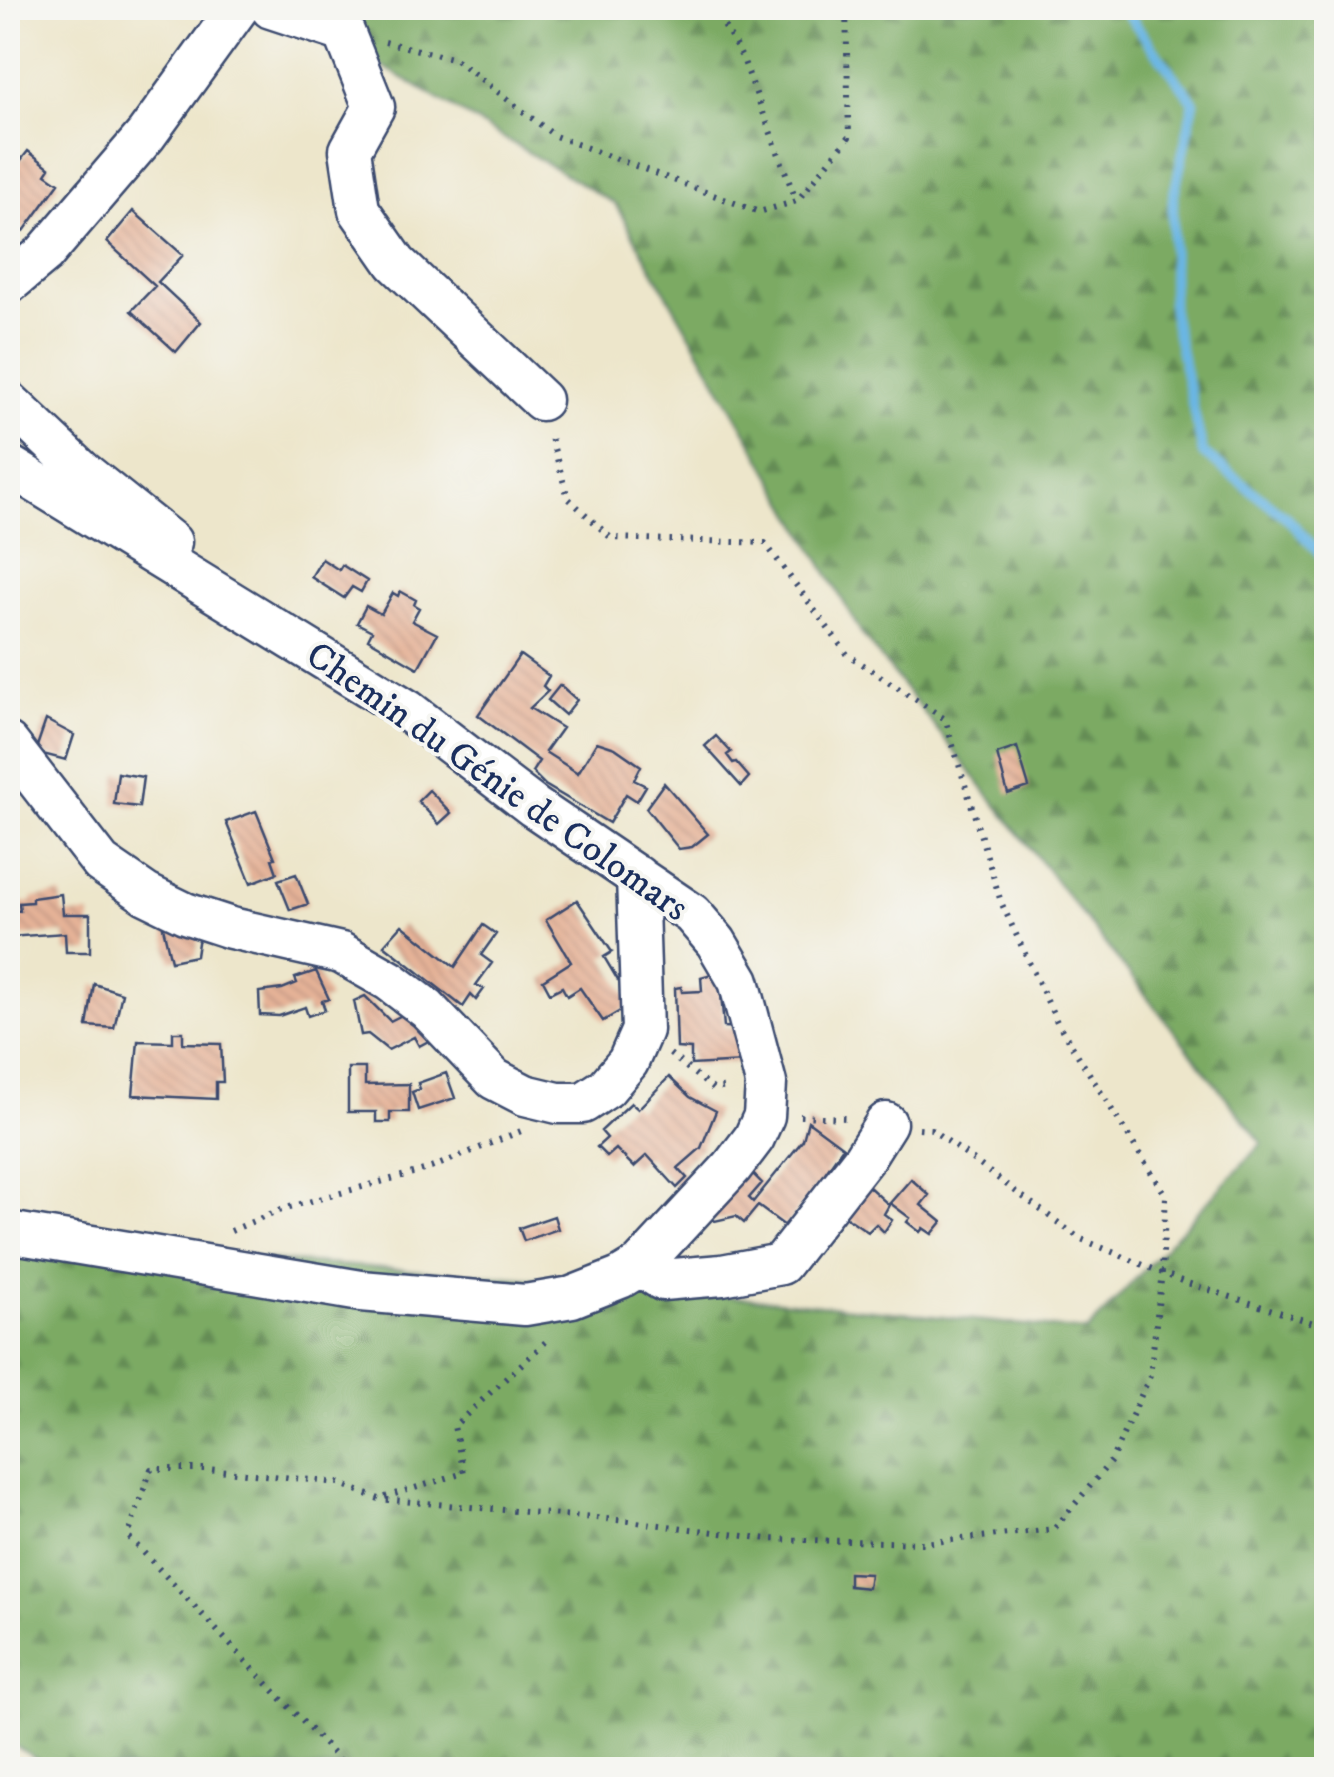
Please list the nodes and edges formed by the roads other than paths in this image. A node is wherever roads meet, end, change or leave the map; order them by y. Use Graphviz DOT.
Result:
graph roads {
  1 [pos="238,8"];
  2 [pos="271,8"];
  3 [pos="8,284"];
  4 [pos="541,400"];
  5 [pos="8,401"];
  6 [pos="8,466"];
  7 [pos="217,596"];
  8 [pos="8,743"];
  9 [pos="638,876"];
  10 [pos="886,1123"];
  11 [pos="8,1232"];
  12 [pos="640,1266"];
  1 -- 3 [label="street"];
  2 -- 4 [label="street"];
  5 -- 7 [label="street"];
  6 -- 7 [label="street, Chemin du Génie de Colomars"];
  7 -- 9 [label="street, Chemin du Génie de Colomars"];
  8 -- 9 [label="street"];
  9 -- 12 [label="street, Chemin du Génie de Colomars"];
  10 -- 12 [label="street"];
  11 -- 12 [label="street"];
}
